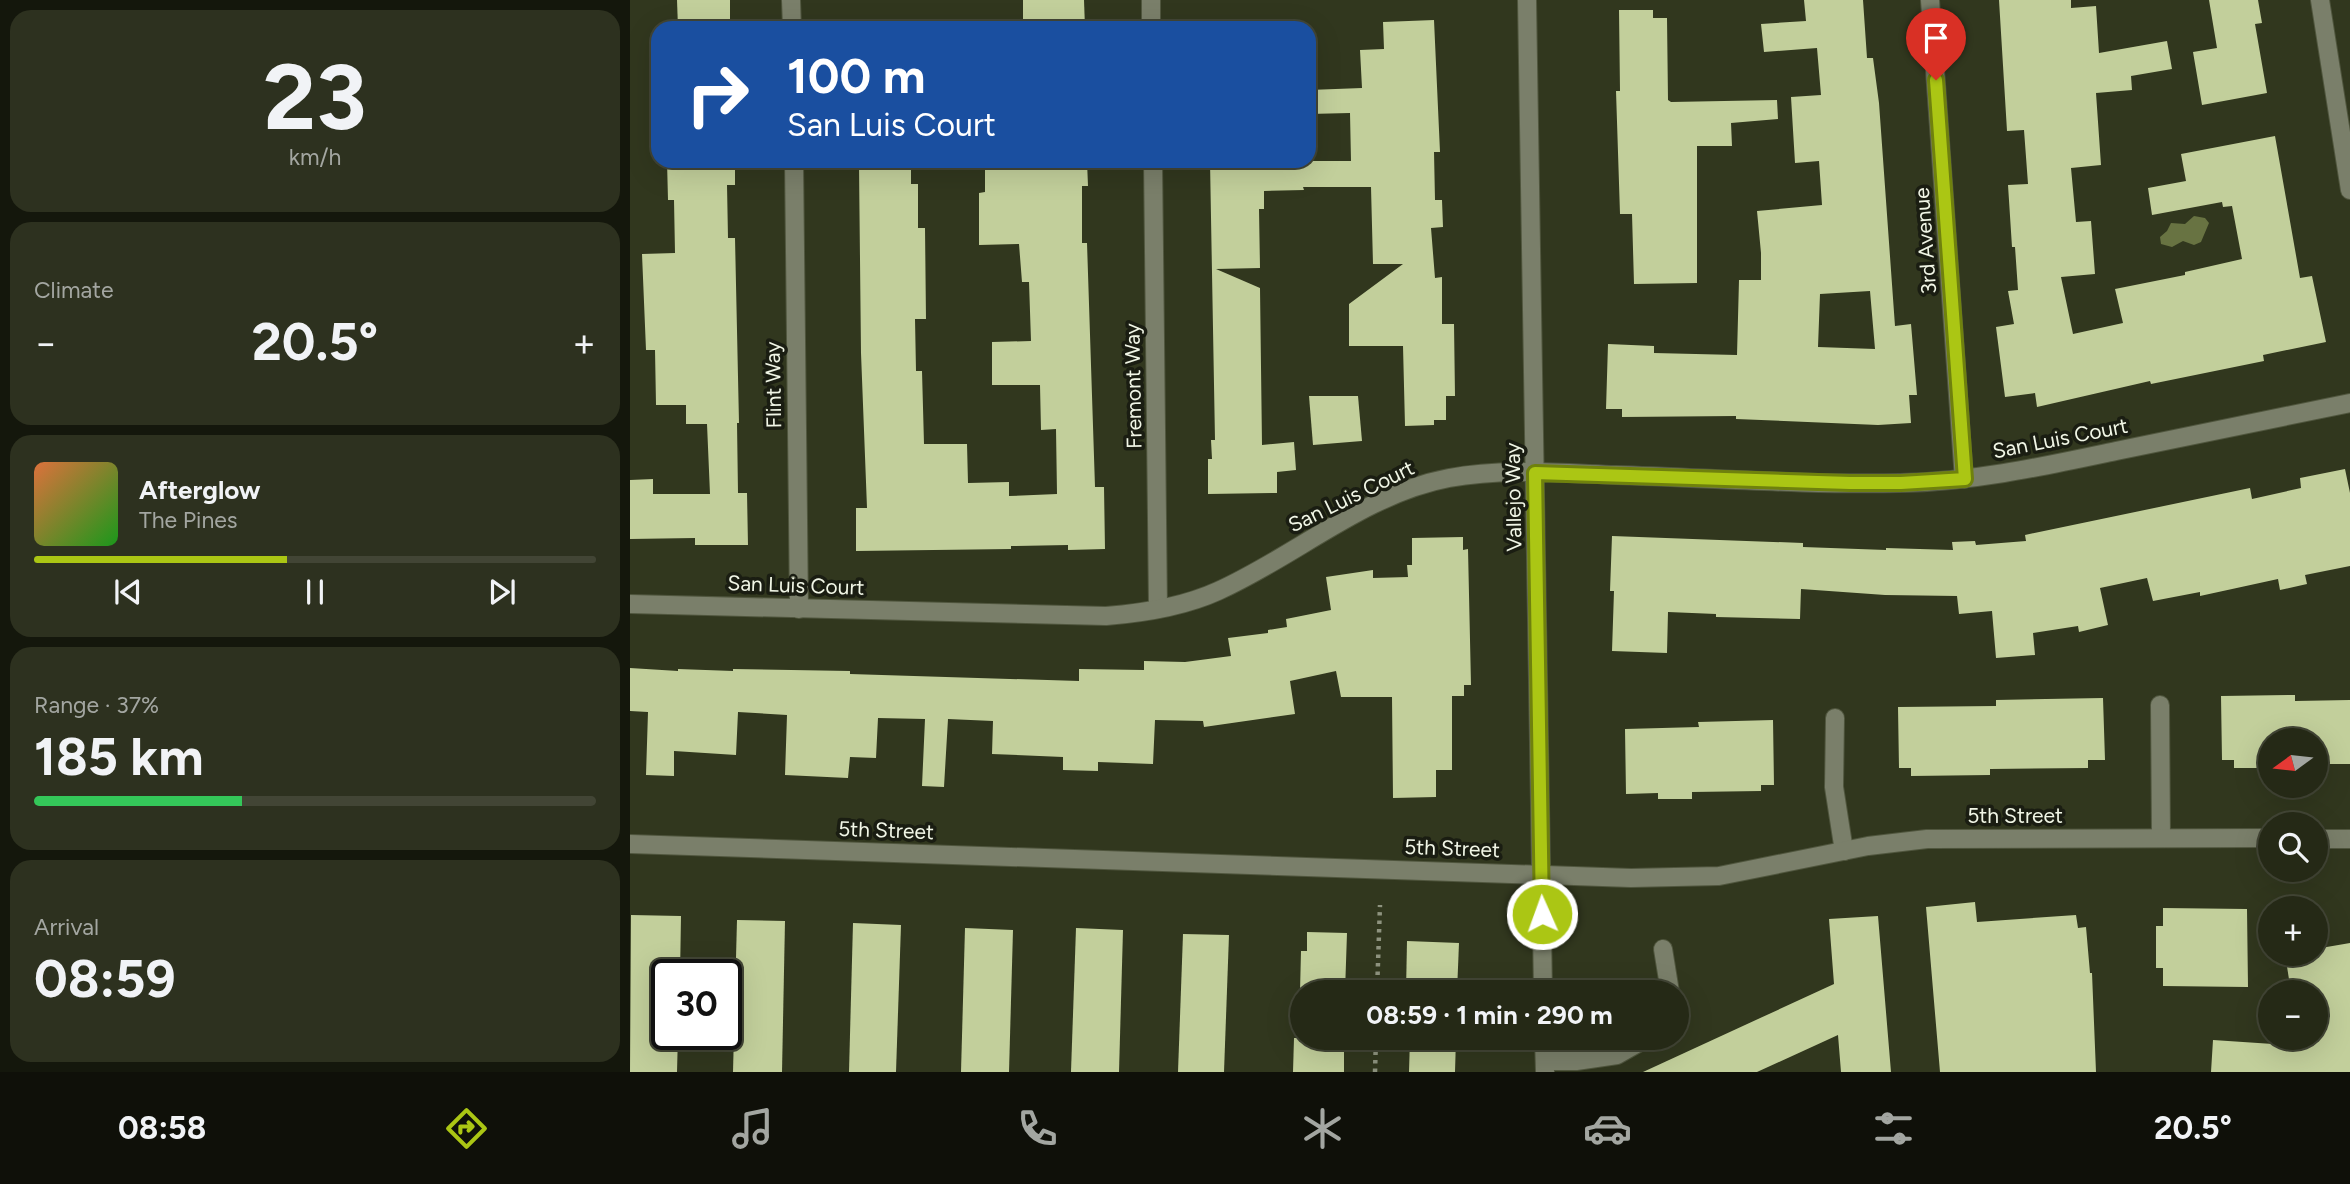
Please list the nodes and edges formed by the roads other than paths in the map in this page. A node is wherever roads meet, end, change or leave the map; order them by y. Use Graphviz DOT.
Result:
graph roads {
  1 [pos="791,0"];
  2 [pos="1151,0"];
  3 [pos="1527,0"];
  4 [pos="1930,0"];
  5 [pos="2320,0"];
  6 [pos="792,21"];
  7 [pos="1151,21"];
  8 [pos="794,168"];
  9 [pos="1153,168"];
  10 [pos="2350,190"];
  11 [pos="2350,403"];
  12 [pos="1535,473"];
  13 [pos="1965,479"];
  14 [pos="630,604"];
  15 [pos="799,608"];
  16 [pos="1158,610"];
  17 [pos="2160,705"];
  18 [pos="1835,719"];
  19 [pos="2161,838"];
  20 [pos="2258,838"];
  21 [pos="2328,839"];
  22 [pos="2350,839"];
  23 [pos="630,844"];
  24 [pos="1844,851"];
  25 [pos="1541,875"];
  26 [pos="1663,949"];
  27 [pos="1543,980"];
  28 [pos="1668,980"];
  29 [pos="1626,1050"];
  30 [pos="1545,1067"];
  1 -- 6 [label="street"];
  2 -- 7 [label="street"];
  3 -- 12 [label="street, Vallejo Way"];
  4 -- 13 [label="street, 3rd Avenue"];
  5 -- 10 [label="street"];
  8 -- 15 [label="street, Flint Way"];
  9 -- 16 [label="street, Fremont Way"];
  11 -- 13 [label="street, San Luis Court"];
  12 -- 13 [label="street, San Luis Court"];
  12 -- 16 [label="street, San Luis Court"];
  12 -- 25 [label="street, Vallejo Way"];
  14 -- 15 [label="street, San Luis Court"];
  15 -- 16 [label="street, San Luis Court"];
  17 -- 19 [label="street"];
  18 -- 24 [label="street"];
  19 -- 20 [label="street, 5th Street"];
  19 -- 24 [label="street, 5th Street"];
  21 -- 22 [label="street"];
  23 -- 25 [label="street, 5th Street"];
  24 -- 25 [label="street, 5th Street"];
  25 -- 27 [label="street, Vallejo Way"];
  26 -- 28 [label="street"];
  29 -- 30 [label="street"];
}
